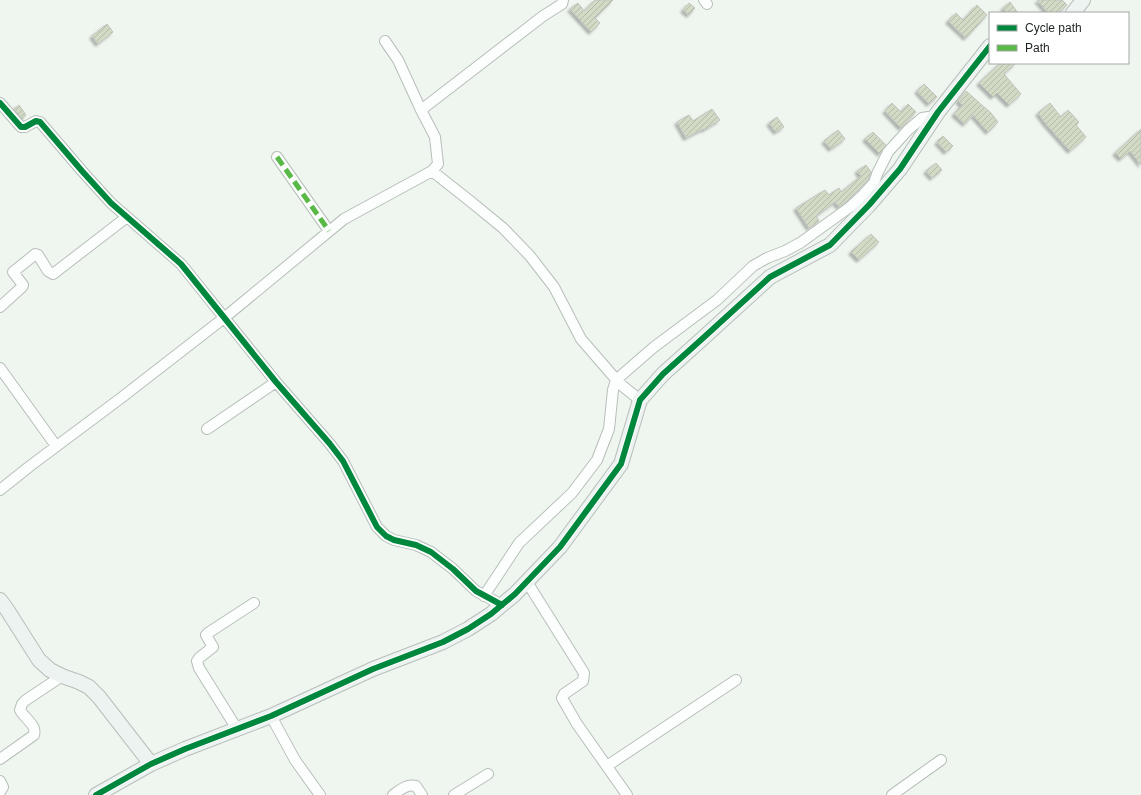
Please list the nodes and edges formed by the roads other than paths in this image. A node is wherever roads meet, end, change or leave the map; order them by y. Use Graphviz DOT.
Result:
graph roads {
  1 [pos="563,0"];
  2 [pos="1083,0"];
  3 [pos="1074,12"];
  4 [pos="385,40"];
  5 [pos="989,47"];
  6 [pos="0,103"];
  7 [pos="421,110"];
  8 [pos="935,116"];
  9 [pos="277,157"];
  10 [pos="432,171"];
  11 [pos="127,217"];
  12 [pos="329,231"];
  13 [pos="0,306"];
  14 [pos="224,318"];
  15 [pos="0,368"];
  16 [pos="616,380"];
  17 [pos="276,382"];
  18 [pos="640,400"];
  19 [pos="207,429"];
  20 [pos="56,446"];
  21 [pos="0,490"];
  22 [pos="527,582"];
  23 [pos="484,596"];
  24 [pos="254,603"];
  25 [pos="502,605"];
  26 [pos="2,607"];
  27 [pos="62,676"];
  28 [pos="736,680"];
  29 [pos="271,716"];
  30 [pos="237,729"];
  31 [pos="0,759"];
  32 [pos="941,760"];
  33 [pos="151,764"];
  34 [pos="607,766"];
  35 [pos="488,774"];
  36 [pos="0,781"];
  37 [pos="113,791"];
  38 [pos="0,792"];
  39 [pos="96,795"];
  40 [pos="320,795"];
  41 [pos="393,795"];
  42 [pos="422,795"];
  43 [pos="454,795"];
  44 [pos="627,795"];
  45 [pos="892,795"];
  1 -- 7 [label="street"];
  2 -- 3 [label="street"];
  4 -- 7 [label="street"];
  5 -- 8 [label="street"];
  6 -- 11 [label="street"];
  7 -- 10 [label="street"];
  8 -- 16 [label="street"];
  8 -- 18 [label="street"];
  9 -- 12 [label="street"];
  10 -- 12 [label="street"];
  10 -- 16 [label="street"];
  11 -- 13 [label="street"];
  11 -- 14 [label="street"];
  12 -- 14 [label="street"];
  14 -- 17 [label="street"];
  14 -- 20 [label="street"];
  15 -- 20 [label="street"];
  16 -- 18 [label="street"];
  16 -- 23 [label="street"];
  17 -- 19 [label="street"];
  17 -- 23 [label="street"];
  18 -- 22 [label="street"];
  20 -- 21 [label="street"];
  22 -- 25 [label="street"];
  22 -- 34 [label="street"];
  23 -- 25 [label="street"];
  24 -- 30 [label="street"];
  25 -- 29 [label="street"];
  26 -- 27 [label="street"];
  27 -- 31 [label="street"];
  27 -- 33 [label="street"];
  28 -- 34 [label="street"];
  29 -- 30 [label="street"];
  29 -- 40 [label="street"];
  30 -- 33 [label="street"];
  32 -- 45 [label="street"];
  33 -- 37 [label="street"];
  34 -- 44 [label="street"];
  35 -- 43 [label="street"];
  36 -- 38 [label="street"];
  37 -- 39 [label="street"];
  41 -- 42 [label="street"];
}
